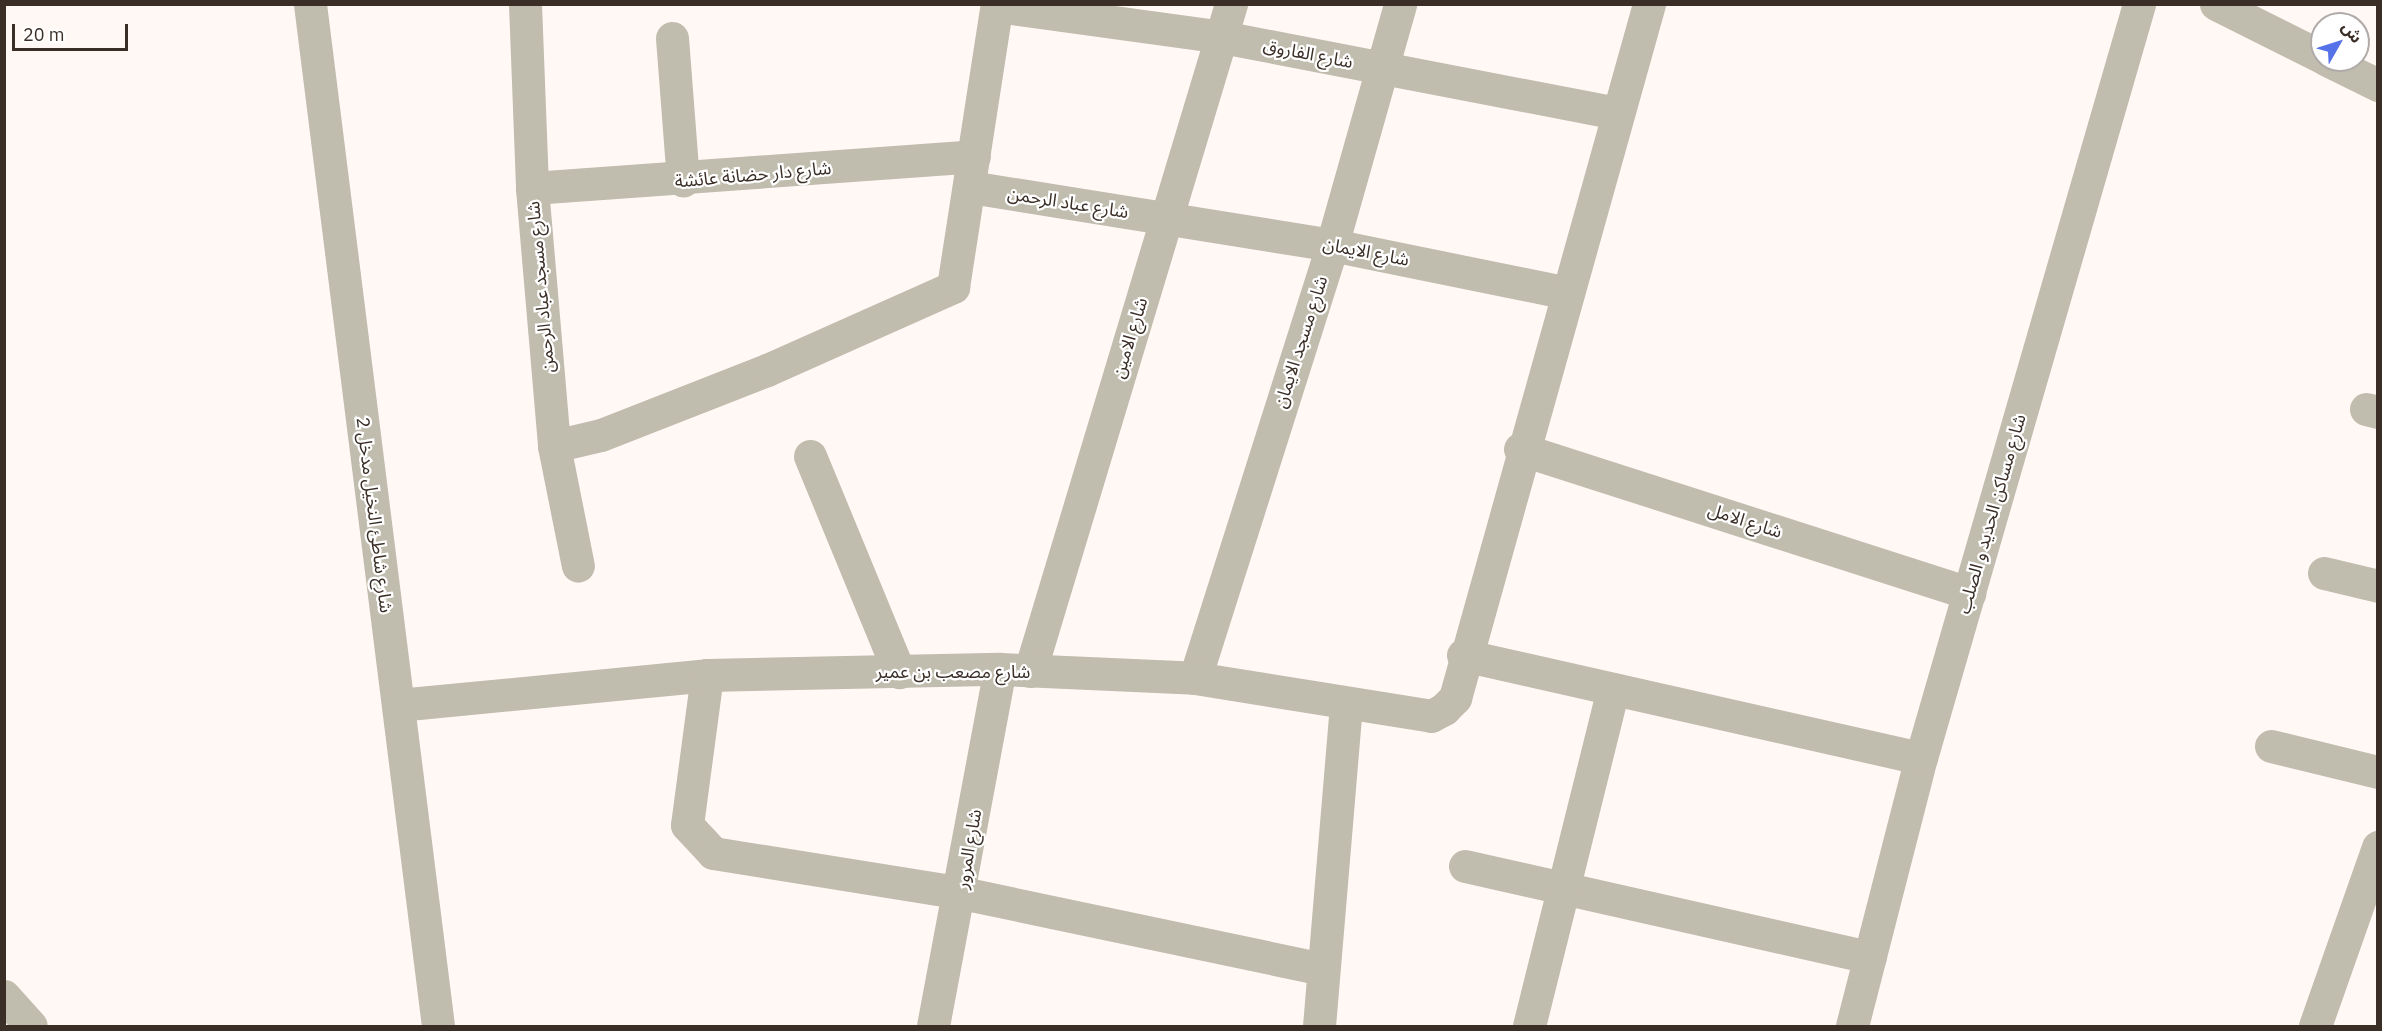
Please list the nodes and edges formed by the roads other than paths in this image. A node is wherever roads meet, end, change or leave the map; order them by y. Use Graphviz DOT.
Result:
graph roads {
  1 [pos="310,4"];
  2 [pos="525,4"];
  3 [pos="1231,4"];
  4 [pos="1400,4"];
  5 [pos="1649,4"];
  6 [pos="2139,4"];
  7 [pos="2216,4"];
  8 [pos="997,5"];
  9 [pos="1222,37"];
  10 [pos="672,38"];
  11 [pos="2310,51"];
  12 [pos="1382,68"];
  13 [pos="2351,72"];
  14 [pos="2378,85"];
  15 [pos="1617,113"];
  16 [pos="972,172"];
  17 [pos="683,181"];
  18 [pos="532,188"];
  19 [pos="1166,218"];
  20 [pos="1332,245"];
  21 [pos="1564,292"];
  22 [pos="554,446"];
  23 [pos="1520,449"];
  24 [pos="810,456"];
  25 [pos="578,567"];
  26 [pos="2325,573"];
  27 [pos="2378,586"];
  28 [pos="1969,593"];
  29 [pos="1463,655"];
  30 [pos="1015,670"];
  31 [pos="899,672"];
  32 [pos="707,675"];
  33 [pos="1195,678"];
  34 [pos="1613,689"];
  35 [pos="1346,703"];
  36 [pos="398,705"];
  37 [pos="2271,746"];
  38 [pos="1921,758"];
  39 [pos="2378,772"];
  40 [pos="2378,847"];
  41 [pos="1465,866"];
  42 [pos="1563,888"];
  43 [pos="962,893"];
  44 [pos="1870,957"];
  45 [pos="1323,969"];
  46 [pos="4,996"];
  47 [pos="31,1026"];
  48 [pos="438,1026"];
  49 [pos="933,1026"];
  50 [pos="1318,1026"];
  51 [pos="1528,1026"];
  52 [pos="1852,1026"];
  53 [pos="2315,1026"];
  1 -- 36 [label="street, شارع شاطئ النخيل مدخل 2"];
  2 -- 18 [label="street, شارع مسجد عباد الرحمن"];
  3 -- 9 [label="street, شارع الامين"];
  4 -- 12 [label="street, شارع مسجد الايمان"];
  5 -- 15 [label="street, شارع مصعب بن عمير"];
  6 -- 28 [label="street, شارع مساكن الحديد و الصلب"];
  7 -- 11 [label="street"];
  8 -- 9 [label="street, شارع الفاروق"];
  8 -- 16 [label="street"];
  9 -- 12 [label="street, شارع الفاروق"];
  9 -- 19 [label="street, شارع الامين"];
  10 -- 17 [label="street"];
  12 -- 15 [label="street, شارع الفاروق"];
  12 -- 20 [label="street, شارع مسجد الايمان"];
  13 -- 14 [label="street"];
  15 -- 21 [label="street, شارع مصعب بن عمير"];
  16 -- 17 [label="street, شارع دار حضانة عائشة"];
  16 -- 19 [label="street, شارع عباد الرحمن"];
  16 -- 22 [label="street"];
  17 -- 18 [label="street, شارع دار حضانة عائشة"];
  18 -- 22 [label="street, شارع مسجد عباد الرحمن"];
  19 -- 20 [label="street, شارع الايمان"];
  19 -- 30 [label="street, شارع الامين"];
  20 -- 21 [label="street, شارع الايمان"];
  20 -- 33 [label="street, شارع مسجد الايمان"];
  21 -- 23 [label="street, شارع مصعب بن عمير"];
  22 -- 25 [label="street, شارع مسجد عباد الرحمن"];
  23 -- 28 [label="street, شارع الامل"];
  23 -- 29 [label="street, شارع مصعب بن عمير"];
  24 -- 31 [label="street"];
  26 -- 27 [label="street"];
  28 -- 38 [label="street, شارع مساكن الحديد و الصلب"];
  29 -- 34 [label="street"];
  29 -- 35 [label="street, شارع مصعب بن عمير"];
  30 -- 31 [label="street, شارع مصعب بن عمير"];
  30 -- 33 [label="street, شارع مصعب بن عمير"];
  30 -- 43 [label="street, شارع المرور"];
  31 -- 32 [label="street, شارع مصعب بن عمير"];
  32 -- 36 [label="street, شارع مصعب بن عمير"];
  32 -- 43 [label="street"];
  33 -- 35 [label="street, شارع مصعب بن عمير"];
  34 -- 38 [label="street"];
  34 -- 42 [label="street"];
  35 -- 45 [label="street"];
  36 -- 48 [label="street, شارع شاطئ النخيل مدخل 2"];
  37 -- 39 [label="street"];
  38 -- 44 [label="street, شارع مساكن الحديد و الصلب"];
  40 -- 53 [label="street"];
  41 -- 42 [label="street"];
  42 -- 44 [label="street"];
  42 -- 51 [label="street"];
  43 -- 45 [label="street"];
  43 -- 49 [label="street, شارع المرور"];
  44 -- 52 [label="street, شارع مساكن الحديد و الصلب"];
  45 -- 50 [label="street"];
  46 -- 47 [label="street"];
}
